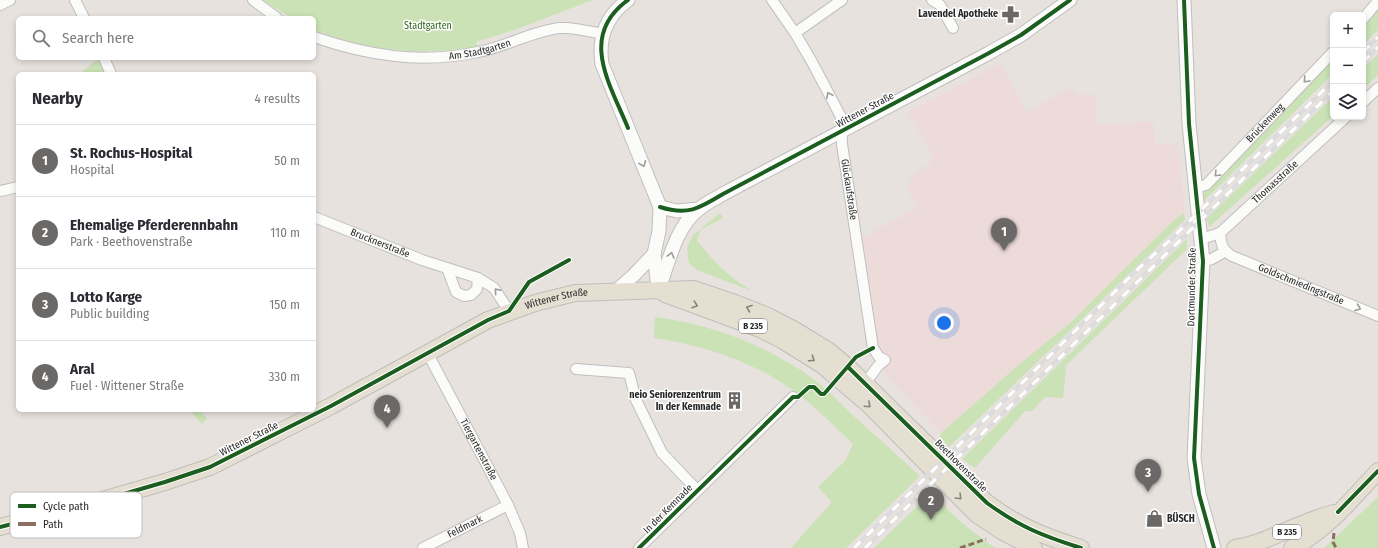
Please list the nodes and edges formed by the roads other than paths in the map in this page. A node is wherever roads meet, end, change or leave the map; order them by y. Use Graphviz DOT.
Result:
graph roads {
  1 [pos="10,0"];
  2 [pos="75,0"];
  3 [pos="253,0"];
  4 [pos="628,0"];
  5 [pos="772,0"];
  6 [pos="842,0"];
  7 [pos="932,0"];
  8 [pos="1070,0"];
  9 [pos="1184,0"];
  10 [pos="1378,1"];
  11 [pos="0,6"];
  12 [pos="1366,15"];
  13 [pos="83,16"];
  14 [pos="274,16"];
  15 [pos="953,28"];
  16 [pos="795,33"];
  17 [pos="602,34"];
  18 [pos="316,38"];
  19 [pos="1330,55"];
  20 [pos="105,60"];
  21 [pos="111,72"];
  22 [pos="1378,88"];
  23 [pos="1366,99"];
  24 [pos="1343,120"];
  25 [pos="842,132"];
  26 [pos="16,187"];
  27 [pos="1194,188"];
  28 [pos="0,191"];
  29 [pos="660,207"];
  30 [pos="698,209"];
  31 [pos="316,218"];
  32 [pos="1220,233"];
  33 [pos="1201,239"];
  34 [pos="654,254"];
  35 [pos="1228,254"];
  36 [pos="1203,261"];
  37 [pos="447,268"];
  38 [pos="478,278"];
  39 [pos="616,291"];
  40 [pos="658,292"];
  41 [pos="509,311"];
  42 [pos="1378,316"];
  43 [pos="428,354"];
  44 [pos="576,370"];
  45 [pos="866,382"];
  46 [pos="793,397"];
  47 [pos="1378,471"];
  48 [pos="697,490"];
  49 [pos="129,492"];
  50 [pos="508,505"];
  51 [pos="1338,512"];
  52 [pos="10,525"];
  53 [pos="0,528"];
  54 [pos="423,548"];
  55 [pos="523,548"];
  56 [pos="640,548"];
  57 [pos="1034,548"];
  58 [pos="1081,548"];
  59 [pos="1214,548"];
  60 [pos="1235,548"];
  61 [pos="1292,548"];
  1 -- 11 [label="street"];
  2 -- 13 [label="street"];
  3 -- 14 [label="street"];
  4 -- 17 [label="street"];
  5 -- 16 [label="street, Glückaufstraße"];
  6 -- 16 [label="street"];
  7 -- 15 [label="street"];
  8 -- 25 [label="street, Wittener Straße"];
  9 -- 27 [label="street, Dortmunder Straße"];
  10 -- 12 [label="street"];
  25 -- 16 [label="street, Glückaufstraße, one-way"];
  17 -- 18 [label="street, Am Stadtgarten"];
  17 -- 29 [label="street, one-way"];
  19 -- 27 [label="street, Brückenweg, one-way"];
  20 -- 21 [label="street"];
  22 -- 23 [label="street"];
  24 -- 32 [label="street, Thomasstraße"];
  25 -- 30 [label="street, Wittener Straße"];
  25 -- 45 [label="street, Glückaufstraße"];
  26 -- 28 [label="street"];
  27 -- 33 [label="street, Dortmunder Straße"];
  29 -- 30 [label="street, Wittener Straße"];
  29 -- 34 [label="street"];
  40 -- 30 [label="street, Wittener Straße, one-way"];
  31 -- 37 [label="street, Brucknerstraße"];
  32 -- 33 [label="street, Thomasstraße"];
  32 -- 35 [label="street"];
  33 -- 36 [label="street, Dortmunder Straße"];
  34 -- 39 [label="street"];
  34 -- 40 [label="street"];
  35 -- 36 [label="street"];
  35 -- 42 [label="street, Goldschmiedingstraße, one-way"];
  36 -- 59 [label="street, Dortmunder Straße"];
  37 -- 38 [label="street, Brucknerstraße"];
  37 -- 38 [label="street"];
  41 -- 38 [label="street, Brucknerstraße, one-way"];
  39 -- 40 [label="main road, Wittener Straße / B 235"];
  39 -- 41 [label="main road, Wittener Straße / B 235"];
  45 -- 40 [label="main road, Beethovenstraße / B 235, one-way"];
  40 -- 57 [label="main road, B 235, one-way"];
  41 -- 43 [label="main road, Wittener Straße / B 235"];
  43 -- 49 [label="main road, Wittener Straße / B 235"];
  43 -- 50 [label="street, Tiergartenstraße"];
  44 -- 48 [label="street"];
  45 -- 58 [label="main road, Beethovenstraße / B 235"];
  46 -- 48 [label="street, In der Kemnade"];
  47 -- 51 [label="main road, B 235"];
  48 -- 56 [label="street, In der Kemnade"];
  50 -- 54 [label="street, Feldmark"];
  50 -- 55 [label="street, Tiergartenstraße"];
  51 -- 60 [label="main road, B 235"];
  51 -- 61 [label="main road, B 235"];
  52 -- 53 [label="main road, Wittener Straße / B 235"];
}
